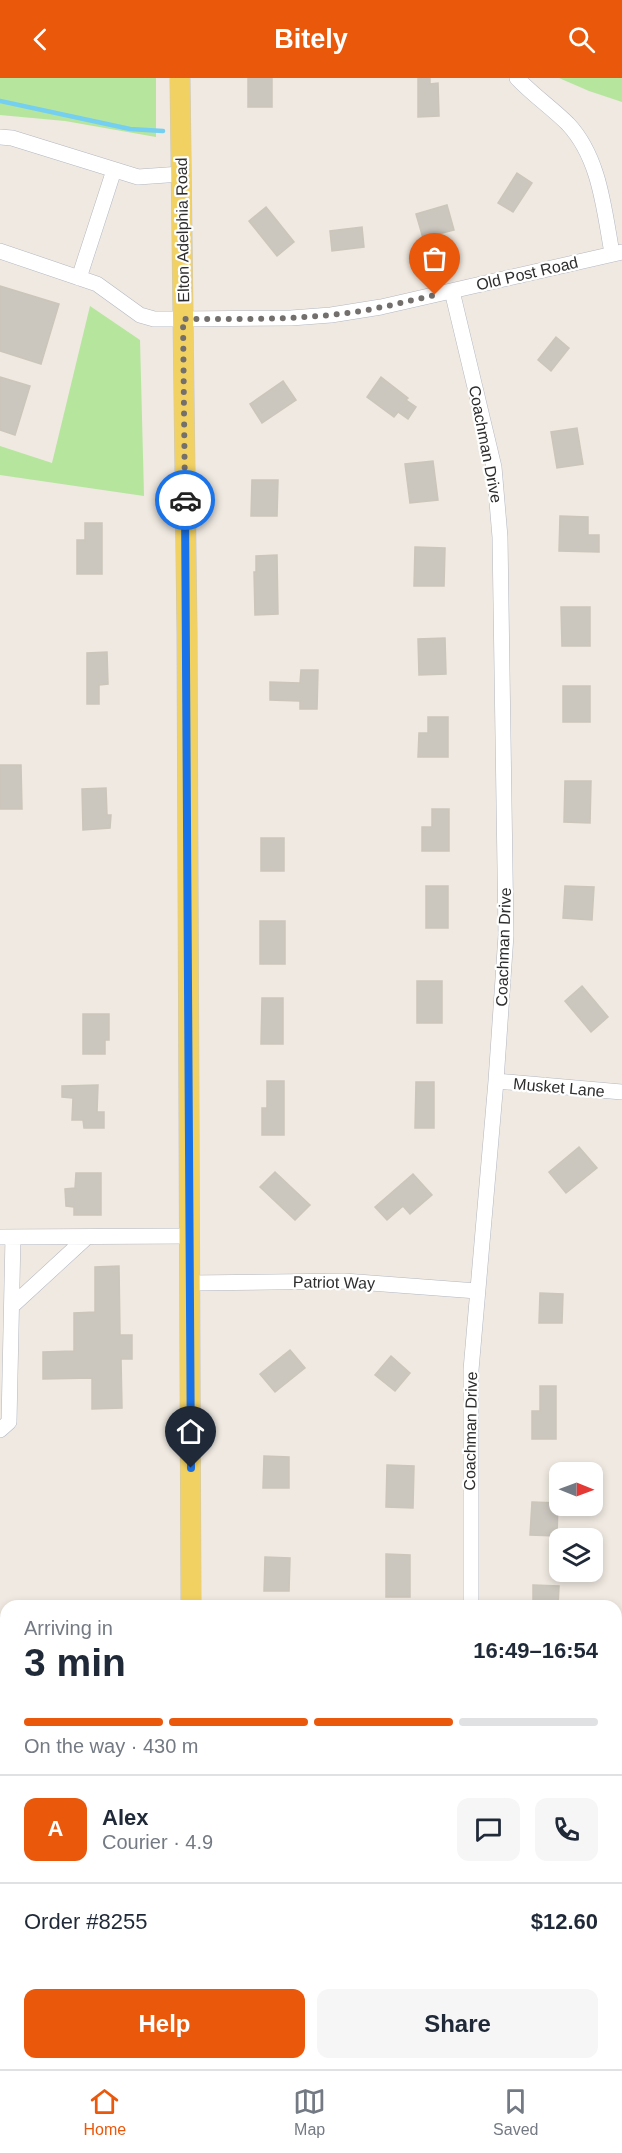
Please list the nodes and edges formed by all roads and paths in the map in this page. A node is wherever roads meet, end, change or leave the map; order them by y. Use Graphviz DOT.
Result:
graph roads {
  1 [pos="180,78"];
  2 [pos="517,78"];
  3 [pos="0,137"];
  4 [pos="114,170"];
  5 [pos="181,174"];
  6 [pos="0,251"];
  7 [pos="617,252"];
  8 [pos="79,278"];
  9 [pos="452,291"];
  10 [pos="183,319"];
  11 [pos="496,1081"];
  12 [pos="622,1092"];
  13 [pos="190,1236"];
  14 [pos="6,1237"];
  15 [pos="87,1237"];
  16 [pos="190,1283"];
  17 [pos="477,1291"];
  18 [pos="12,1306"];
  19 [pos="6,1332"];
  20 [pos="0,1430"];
  21 [pos="191,1600"];
  22 [pos="471,1600"];
  1 -- 5 [label="main road, Elton Adelphia Road"];
  2 -- 7 [label="street"];
  3 -- 4 [label="street"];
  4 -- 5 [label="street"];
  4 -- 8 [label="street"];
  5 -- 10 [label="main road, Elton Adelphia Road"];
  6 -- 8 [label="street, Old Post Road"];
  7 -- 9 [label="street, Old Post Road"];
  8 -- 10 [label="street, Old Post Road"];
  9 -- 10 [label="street, Old Post Road"];
  9 -- 11 [label="street, Coachman Drive"];
  10 -- 13 [label="main road, Elton Adelphia Road"];
  11 -- 12 [label="street, Musket Lane"];
  11 -- 17 [label="street, Coachman Drive"];
  13 -- 15 [label="street"];
  13 -- 16 [label="main road, Elton Adelphia Road"];
  14 -- 15 [label="street"];
  14 -- 18 [label="street"];
  15 -- 18 [label="street"];
  16 -- 17 [label="street, Patriot Way"];
  16 -- 21 [label="main road, Elton Adelphia Road"];
  17 -- 22 [label="street, Coachman Drive"];
  18 -- 19 [label="street"];
  19 -- 20 [label="street"];
}
